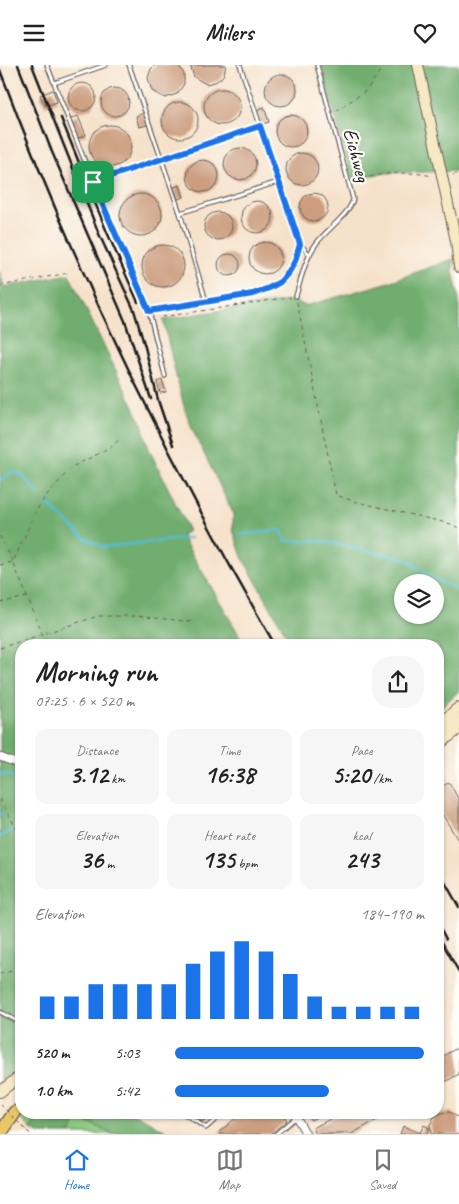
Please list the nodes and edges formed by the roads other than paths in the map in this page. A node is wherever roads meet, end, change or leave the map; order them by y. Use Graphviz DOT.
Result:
graph roads {
  1 [pos="47,65"];
  2 [pos="106,65"];
  3 [pos="129,65"];
  4 [pos="240,65"];
  5 [pos="317,65"];
  6 [pos="418,65"];
  7 [pos="54,83"];
  8 [pos="260,126"];
  9 [pos="161,160"];
  10 [pos="93,182"];
  11 [pos="278,182"];
  12 [pos="180,213"];
  13 [pos="457,243"];
  14 [pos="300,244"];
  15 [pos="310,255"];
  16 [pos="459,267"];
  17 [pos="296,296"];
  18 [pos="206,301"];
  19 [pos="149,311"];
  20 [pos="165,376"];
  21 [pos="459,707"];
  22 [pos="459,719"];
  23 [pos="444,720"];
  24 [pos="459,729"];
  25 [pos="444,732"];
  26 [pos="444,740"];
  27 [pos="0,757"];
  28 [pos="15,763"];
  29 [pos="0,1012"];
  30 [pos="15,1020"];
  31 [pos="15,1080"];
  32 [pos="0,1092"];
  33 [pos="15,1112"];
  34 [pos="15,1113"];
  35 [pos="192,1119"];
  36 [pos="216,1119"];
  37 [pos="291,1119"];
  38 [pos="297,1119"];
  39 [pos="0,1124"];
  40 [pos="0,1134"];
  41 [pos="276,1134"];
  42 [pos="306,1134"];
  1 -- 7 [label="lane"];
  2 -- 7 [label="lane"];
  3 -- 9 [label="lane"];
  4 -- 8 [label="lane"];
  5 -- 15 [label="lane, Eichweg"];
  6 -- 13 [label="main road"];
  7 -- 10 [label="lane"];
  8 -- 9 [label="lane"];
  8 -- 11 [label="lane"];
  9 -- 10 [label="lane"];
  9 -- 12 [label="lane"];
  10 -- 19 [label="lane"];
  11 -- 12 [label="lane"];
  11 -- 14 [label="lane"];
  12 -- 18 [label="lane"];
  13 -- 16 [label="main road"];
  14 -- 15 [label="lane"];
  14 -- 18 [label="lane"];
  15 -- 17 [label="lane, Eichweg"];
  18 -- 19 [label="lane"];
  19 -- 20 [label="lane"];
  21 -- 23 [label="main road"];
  22 -- 25 [label="main road"];
  24 -- 26 [label="main road"];
  27 -- 28 [label="street"];
  29 -- 30 [label="lane"];
  31 -- 32 [label="main road"];
  33 -- 39 [label="main road"];
  34 -- 40 [label="highway"];
  35 -- 36 [label="lane"];
  37 -- 41 [label="lane"];
  38 -- 42 [label="street"];
}
